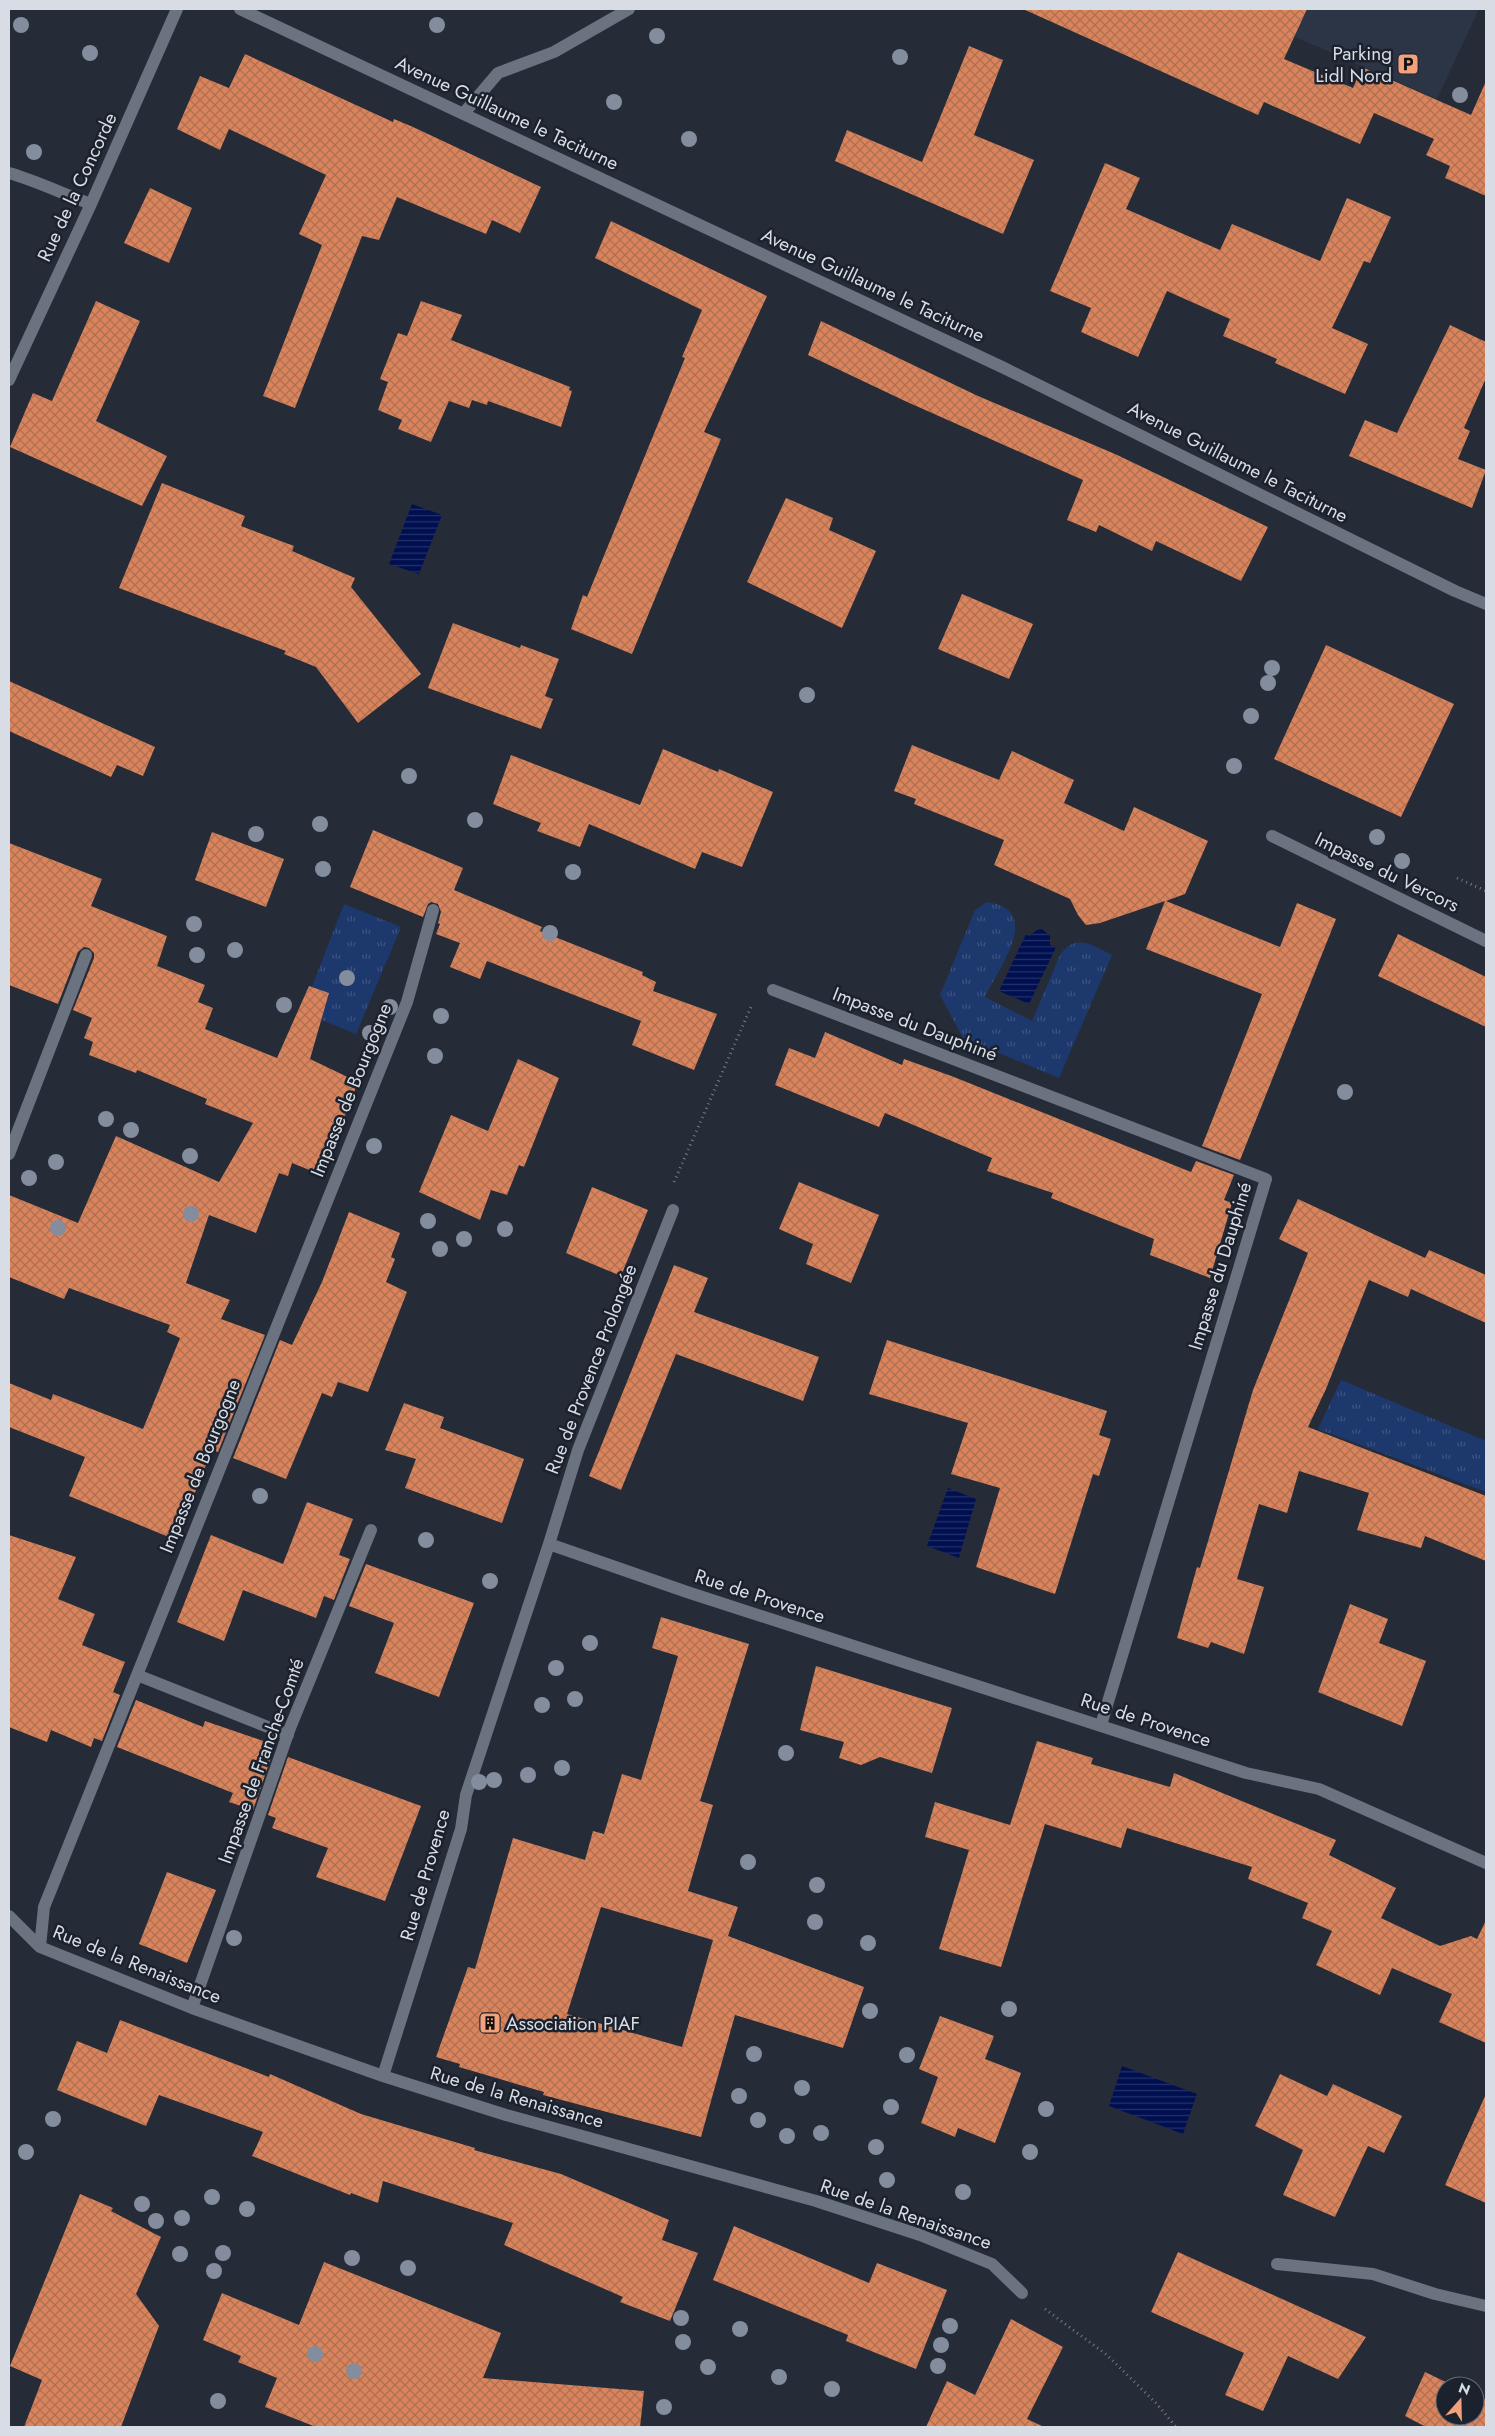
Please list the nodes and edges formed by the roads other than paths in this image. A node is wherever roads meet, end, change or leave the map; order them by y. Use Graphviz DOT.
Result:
graph roads {
  1 [pos="177,9"];
  2 [pos="240,9"];
  3 [pos="629,9"];
  4 [pos="464,113"];
  5 [pos="9,173"];
  6 [pos="91,204"];
  7 [pos="9,380"];
  8 [pos="1486,604"];
  9 [pos="1272,836"];
  10 [pos="432,910"];
  11 [pos="1486,941"];
  12 [pos="86,955"];
  13 [pos="773,990"];
  14 [pos="9,1154"];
  15 [pos="673,1210"];
  16 [pos="371,1530"];
  17 [pos="550,1544"];
  18 [pos="137,1675"];
  19 [pos="1101,1725"];
  20 [pos="288,1735"];
  21 [pos="1486,1863"];
  22 [pos="9,1916"];
  23 [pos="40,1947"];
  24 [pos="192,2008"];
  25 [pos="383,2076"];
  26 [pos="1277,2264"];
  27 [pos="1022,2293"];
  28 [pos="1486,2306"];
  1 -- 6 [label="street, Rue de la Concorde"];
  2 -- 4 [label="street, Avenue Guillaume le Taciturne"];
  3 -- 4 [label="street"];
  4 -- 8 [label="street, Avenue Guillaume le Taciturne"];
  5 -- 6 [label="street"];
  6 -- 7 [label="street, Rue de la Concorde"];
  9 -- 11 [label="street, Impasse du Vercors"];
  10 -- 18 [label="street, Impasse de Bourgogne"];
  12 -- 14 [label="street"];
  13 -- 19 [label="street, Impasse du Dauphiné"];
  15 -- 17 [label="street, Rue de Provence Prolongée"];
  16 -- 20 [label="street, Impasse de Franche-Comté"];
  17 -- 19 [label="street, Rue de Provence"];
  17 -- 25 [label="street, Rue de Provence"];
  18 -- 20 [label="street"];
  18 -- 23 [label="street, Impasse de Bourgogne"];
  19 -- 21 [label="street, Rue de Provence"];
  20 -- 24 [label="street, Impasse de Franche-Comté"];
  22 -- 23 [label="street, Rue de la Renaissance"];
  23 -- 24 [label="street, Rue de la Renaissance"];
  24 -- 25 [label="street, Rue de la Renaissance"];
  25 -- 27 [label="street, Rue de la Renaissance"];
  26 -- 28 [label="street"];
}
